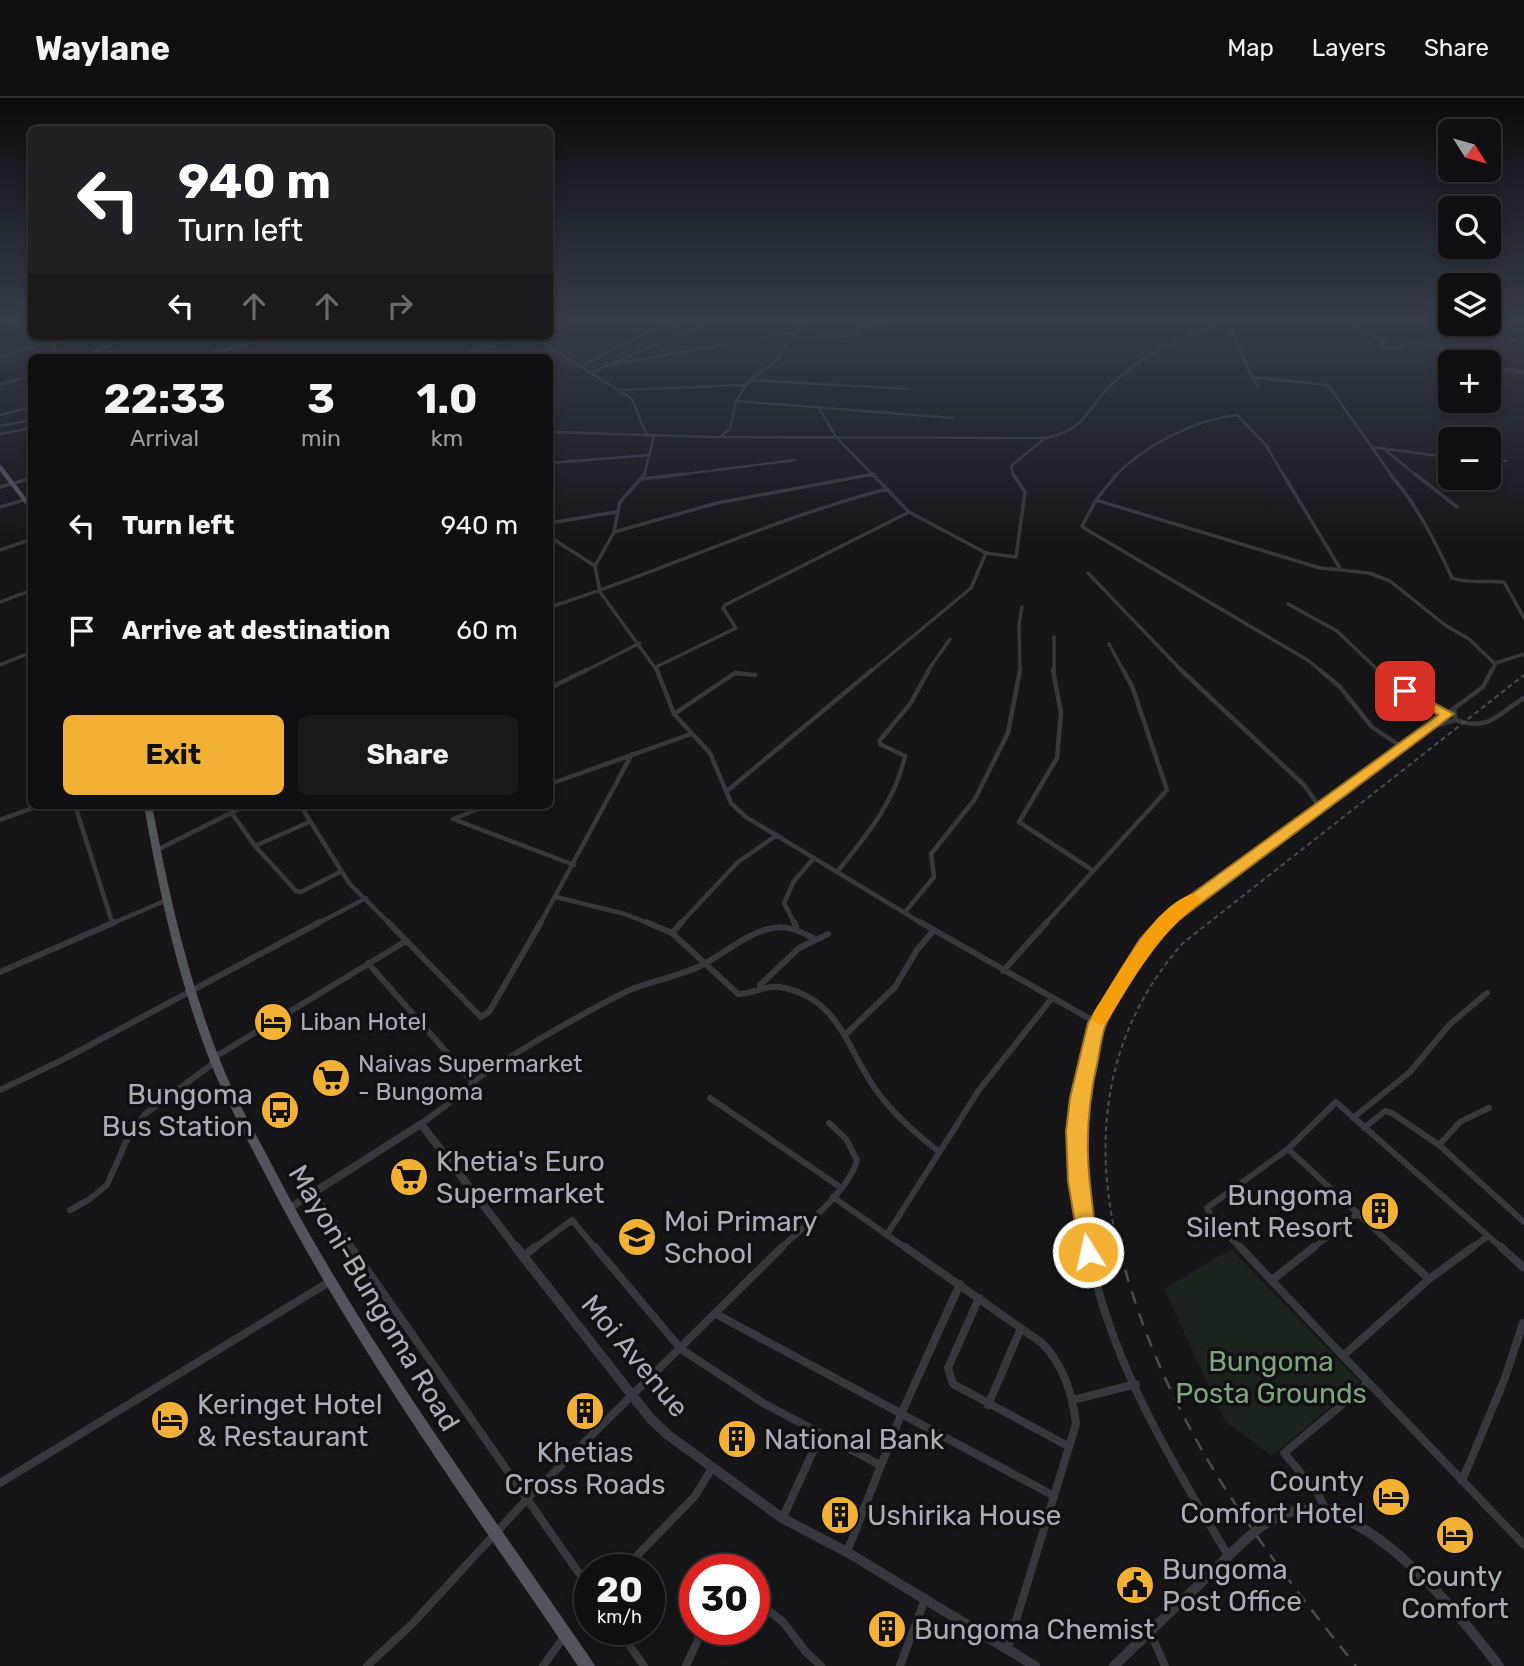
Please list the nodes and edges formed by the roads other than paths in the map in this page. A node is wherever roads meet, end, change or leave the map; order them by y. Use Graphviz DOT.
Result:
graph roads {
  1 [pos="627,395"];
  2 [pos="740,395"];
  3 [pos="1103,395"];
  4 [pos="1335,395"];
  5 [pos="736,401"];
  6 [pos="28,408"];
  7 [pos="819,408"];
  8 [pos="0,415"];
  9 [pos="953,418"];
  10 [pos="28,421"];
  11 [pos="0,426"];
  12 [pos="28,429"];
  13 [pos="553,432"];
  14 [pos="0,434"];
  15 [pos="647,436"];
  16 [pos="654,436"];
  17 [pos="720,437"];
  18 [pos="836,437"];
  19 [pos="1046,438"];
  20 [pos="1373,447"];
  21 [pos="1381,447"];
  22 [pos="650,455"];
  23 [pos="1438,456"];
  24 [pos="795,460"];
  25 [pos="1501,460"];
  26 [pos="1506,461"];
  27 [pos="553,463"];
  28 [pos="0,467"];
  29 [pos="874,474"];
  30 [pos="28,479"];
  31 [pos="641,479"];
  32 [pos="10,484"];
  33 [pos="0,487"];
  34 [pos="887,489"];
  35 [pos="24,500"];
  36 [pos="1096,500"];
  37 [pos="28,506"];
  38 [pos="1457,507"];
  39 [pos="0,508"];
  40 [pos="616,512"];
  41 [pos="909,512"];
  42 [pos="553,522"];
  43 [pos="614,532"];
  44 [pos="553,539"];
  45 [pos="28,540"];
  46 [pos="0,550"];
  47 [pos="986,552"];
  48 [pos="595,566"];
  49 [pos="1340,571"];
  50 [pos="1088,573"];
  51 [pos="28,592"];
  52 [pos="600,592"];
  53 [pos="0,602"];
  54 [pos="1288,604"];
  55 [pos="553,606"];
  56 [pos="1022,607"];
  57 [pos="1524,618"];
  58 [pos="1054,637"];
  59 [pos="950,639"];
  60 [pos="640,643"];
  61 [pos="1109,644"];
  62 [pos="28,654"];
  63 [pos="1524,654"];
  64 [pos="1495,664"];
  65 [pos="0,665"];
  66 [pos="656,667"];
  67 [pos="755,676"];
  68 [pos="553,686"];
  69 [pos="1524,698"];
  70 [pos="1451,712"];
  71 [pos="674,714"];
  72 [pos="1456,720"];
  73 [pos="1431,727"];
  74 [pos="691,734"];
  75 [pos="1402,747"];
  76 [pos="632,754"];
  77 [pos="553,783"];
  78 [pos="727,791"];
  79 [pos="1319,806"];
  80 [pos="30,809"];
  81 [pos="76,809"];
  82 [pos="149,809"];
  83 [pos="238,809"];
  84 [pos="302,809"];
  85 [pos="474,809"];
  86 [pos="231,812"];
  87 [pos="0,820"];
  88 [pos="309,822"];
  89 [pos="777,835"];
  90 [pos="255,846"];
  91 [pos="156,850"];
  92 [pos="814,858"];
  93 [pos="574,865"];
  94 [pos="1092,870"];
  95 [pos="340,872"];
  96 [pos="837,872"];
  97 [pos="556,897"];
  98 [pos="169,898"];
  99 [pos="366,898"];
  100 [pos="905,912"];
  101 [pos="112,922"];
  102 [pos="796,926"];
  103 [pos="934,930"];
  104 [pos="672,933"];
  105 [pos="828,934"];
  106 [pos="813,938"];
  107 [pos="406,941"];
  108 [pos="368,962"];
  109 [pos="706,963"];
  110 [pos="1003,971"];
  111 [pos="0,972"];
  112 [pos="758,987"];
  113 [pos="191,992"];
  114 [pos="1487,993"];
  115 [pos="1052,998"];
  116 [pos="1097,1023"];
  117 [pos="846,1034"];
  118 [pos="215,1060"];
  119 [pos="472,1081"];
  120 [pos="0,1090"];
  121 [pos="710,1098"];
  122 [pos="1489,1108"];
  123 [pos="1353,1118"];
  124 [pos="421,1124"];
  125 [pos="829,1124"];
  126 [pos="1364,1128"];
  127 [pos="1439,1145"];
  128 [pos="1288,1149"];
  129 [pos="939,1151"];
  130 [pos="840,1187"];
  131 [pos="313,1192"];
  132 [pos="833,1197"];
  133 [pos="288,1209"];
  134 [pos="70,1210"];
  135 [pos="1358,1213"];
  136 [pos="1524,1222"];
  137 [pos="888,1233"];
  138 [pos="1488,1236"];
  139 [pos="522,1257"];
  140 [pos="1524,1268"];
  141 [pos="1429,1279"];
  142 [pos="1272,1280"];
  143 [pos="329,1282"];
  144 [pos="960,1284"];
  145 [pos="979,1298"];
  146 [pos="716,1314"];
  147 [pos="1523,1323"];
  148 [pos="1021,1328"];
  149 [pos="681,1349"];
  150 [pos="1343,1356"];
  151 [pos="1368,1382"];
  152 [pos="1136,1384"];
  153 [pos="632,1396"];
  154 [pos="1073,1400"];
  155 [pos="988,1405"];
  156 [pos="902,1412"];
  157 [pos="821,1434"];
  158 [pos="1068,1446"];
  159 [pos="880,1465"];
  160 [pos="712,1468"];
  161 [pos="1462,1481"];
  162 [pos="0,1483"];
  163 [pos="1054,1496"];
  164 [pos="527,1499"];
  165 [pos="1327,1513"];
  166 [pos="782,1518"];
  167 [pos="495,1534"];
  168 [pos="1524,1545"];
  169 [pos="847,1552"];
  170 [pos="639,1554"];
  171 [pos="1229,1557"];
  172 [pos="574,1566"];
  173 [pos="925,1599"];
  174 [pos="770,1612"];
  175 [pos="1150,1632"];
  176 [pos="566,1635"];
  177 [pos="629,1645"];
  178 [pos="695,1645"];
  179 [pos="1007,1650"];
  180 [pos="367,1666"];
  181 [pos="543,1666"];
  182 [pos="587,1666"];
  183 [pos="644,1666"];
  184 [pos="685,1666"];
  185 [pos="821,1666"];
  186 [pos="900,1666"];
  187 [pos="1035,1666"];
  188 [pos="1114,1666"];
  189 [pos="1166,1666"];
  190 [pos="1499,1666"];
  1 -- 15 [label="street"];
  2 -- 5 [label="street"];
  3 -- 19 [label="street"];
  4 -- 20 [label="street"];
  5 -- 7 [label="street"];
  5 -- 17 [label="street"];
  6 -- 8 [label="street"];
  7 -- 9 [label="street"];
  7 -- 18 [label="street"];
  10 -- 11 [label="street"];
  12 -- 14 [label="street"];
  13 -- 15 [label="street"];
  15 -- 16 [label="street"];
  16 -- 17 [label="street"];
  16 -- 22 [label="street"];
  17 -- 18 [label="street"];
  18 -- 19 [label="street"];
  18 -- 29 [label="street"];
  19 -- 47 [label="street"];
  20 -- 21 [label="street"];
  20 -- 57 [label="street"];
  21 -- 23 [label="street"];
  21 -- 38 [label="street"];
  22 -- 27 [label="street"];
  22 -- 31 [label="street"];
  24 -- 31 [label="street"];
  25 -- 26 [label="street"];
  28 -- 32 [label="main road"];
  29 -- 34 [label="street"];
  29 -- 43 [label="street"];
  30 -- 32 [label="street"];
  31 -- 40 [label="street"];
  32 -- 33 [label="street"];
  32 -- 35 [label="main road"];
  34 -- 41 [label="street"];
  34 -- 52 [label="street"];
  35 -- 37 [label="main road"];
  35 -- 39 [label="street"];
  36 -- 49 [label="street"];
  36 -- 49 [label="street"];
  36 -- 75 [label="street"];
  40 -- 42 [label="street"];
  40 -- 43 [label="street"];
  41 -- 47 [label="street"];
  41 -- 66 [label="street"];
  43 -- 48 [label="street"];
  44 -- 48 [label="street"];
  45 -- 46 [label="street"];
  47 -- 78 [label="street"];
  48 -- 52 [label="street"];
  49 -- 64 [label="street"];
  50 -- 79 [label="street"];
  51 -- 53 [label="street"];
  52 -- 55 [label="street"];
  52 -- 60 [label="street"];
  54 -- 70 [label="street"];
  56 -- 100 [label="street"];
  58 -- 94 [label="street"];
  59 -- 96 [label="street"];
  60 -- 66 [label="street"];
  60 -- 68 [label="street"];
  61 -- 94 [label="street"];
  62 -- 65 [label="street"];
  63 -- 64 [label="street"];
  64 -- 70 [label="street"];
  66 -- 71 [label="street"];
  67 -- 71 [label="street"];
  69 -- 72 [label="street"];
  70 -- 72 [label="street"];
  70 -- 73 [label="street"];
  71 -- 74 [label="street"];
  72 -- 73 [label="street"];
  73 -- 75 [label="street"];
  74 -- 76 [label="street"];
  74 -- 78 [label="street"];
  75 -- 79 [label="street"];
  76 -- 77 [label="street"];
  76 -- 93 [label="street"];
  78 -- 89 [label="street"];
  79 -- 116 [label="street"];
  80 -- 87 [label="street"];
  81 -- 101 [label="street"];
  82 -- 91 [label="main road, Mayoni-Bungoma Road"];
  83 -- 86 [label="street"];
  84 -- 88 [label="street"];
  85 -- 93 [label="street"];
  86 -- 90 [label="street"];
  86 -- 91 [label="street"];
  88 -- 90 [label="street"];
  88 -- 95 [label="street"];
  89 -- 92 [label="street"];
  89 -- 104 [label="street"];
  90 -- 95 [label="street"];
  91 -- 98 [label="main road, Mayoni-Bungoma Road"];
  92 -- 96 [label="street"];
  92 -- 102 [label="street"];
  93 -- 97 [label="street"];
  94 -- 110 [label="street"];
  95 -- 99 [label="street"];
  96 -- 100 [label="street"];
  97 -- 104 [label="street"];
  97 -- 107 [label="street"];
  98 -- 101 [label="street"];
  98 -- 113 [label="main road, Mayoni-Bungoma Road"];
  99 -- 107 [label="street"];
  99 -- 113 [label="street"];
  100 -- 103 [label="street"];
  101 -- 111 [label="street"];
  102 -- 106 [label="street"];
  102 -- 109 [label="street"];
  103 -- 110 [label="street"];
  103 -- 117 [label="street"];
  104 -- 109 [label="street"];
  105 -- 106 [label="street"];
  106 -- 112 [label="street"];
  107 -- 108 [label="street"];
  108 -- 118 [label="street"];
  108 -- 119 [label="street"];
  109 -- 112 [label="street"];
  109 -- 119 [label="street"];
  110 -- 115 [label="street"];
  112 -- 117 [label="street"];
  113 -- 118 [label="main road, Mayoni-Bungoma Road"];
  113 -- 120 [label="street"];
  114 -- 123 [label="street"];
  115 -- 116 [label="street"];
  115 -- 129 [label="street"];
  116 -- 152 [label="street"];
  117 -- 129 [label="street"];
  118 -- 133 [label="main road, Mayoni-Bungoma Road"];
  118 -- 134 [label="street"];
  119 -- 124 [label="street"];
  121 -- 130 [label="street"];
  122 -- 127 [label="street"];
  123 -- 126 [label="street"];
  123 -- 128 [label="street"];
  124 -- 131 [label="street"];
  124 -- 139 [label="street, Moi Avenue"];
  125 -- 130 [label="street"];
  126 -- 127 [label="street"];
  126 -- 138 [label="street"];
  127 -- 136 [label="street"];
  128 -- 135 [label="street"];
  128 -- 142 [label="street"];
  129 -- 137 [label="street"];
  130 -- 132 [label="street"];
  131 -- 133 [label="street"];
  131 -- 164 [label="street"];
  132 -- 137 [label="street"];
  132 -- 146 [label="street"];
  133 -- 143 [label="main road, Mayoni-Bungoma Road"];
  135 -- 141 [label="street"];
  135 -- 142 [label="street"];
  137 -- 144 [label="street"];
  138 -- 140 [label="street"];
  138 -- 141 [label="street"];
  139 -- 149 [label="street"];
  139 -- 153 [label="street, Moi Avenue"];
  141 -- 150 [label="street"];
  142 -- 150 [label="street"];
  143 -- 162 [label="street"];
  143 -- 167 [label="main road, Mayoni-Bungoma Road"];
  144 -- 145 [label="street"];
  144 -- 156 [label="street"];
  145 -- 148 [label="street"];
  145 -- 155 [label="street"];
  146 -- 149 [label="street"];
  146 -- 156 [label="street"];
  147 -- 161 [label="street"];
  148 -- 154 [label="street"];
  148 -- 155 [label="street"];
  149 -- 153 [label="street"];
  149 -- 157 [label="street"];
  150 -- 151 [label="street"];
  151 -- 161 [label="street"];
  151 -- 165 [label="street"];
  152 -- 154 [label="street"];
  152 -- 171 [label="street"];
  153 -- 160 [label="street, Moi Avenue"];
  153 -- 164 [label="street"];
  154 -- 158 [label="street"];
  155 -- 158 [label="street"];
  156 -- 159 [label="street"];
  156 -- 163 [label="street"];
  157 -- 159 [label="street"];
  157 -- 166 [label="street"];
  158 -- 163 [label="street"];
  159 -- 169 [label="street"];
  160 -- 166 [label="street, Moi Avenue"];
  160 -- 170 [label="street"];
  161 -- 168 [label="street"];
  163 -- 179 [label="street"];
  164 -- 167 [label="street"];
  164 -- 172 [label="street"];
  165 -- 171 [label="street"];
  165 -- 190 [label="street"];
  166 -- 169 [label="street, Moi Avenue"];
  167 -- 176 [label="main road, Mayoni-Bungoma Road"];
  167 -- 180 [label="street"];
  169 -- 173 [label="street, Moi Avenue"];
  171 -- 175 [label="street"];
  173 -- 179 [label="street, Moi Avenue"];
  173 -- 186 [label="street"];
  174 -- 185 [label="street"];
  175 -- 188 [label="street"];
  175 -- 189 [label="street"];
  176 -- 181 [label="street"];
  176 -- 182 [label="main road, Mayoni-Bungoma Road"];
  177 -- 183 [label="street"];
  178 -- 184 [label="street"];
  179 -- 187 [label="street, Moi Avenue"];
}
